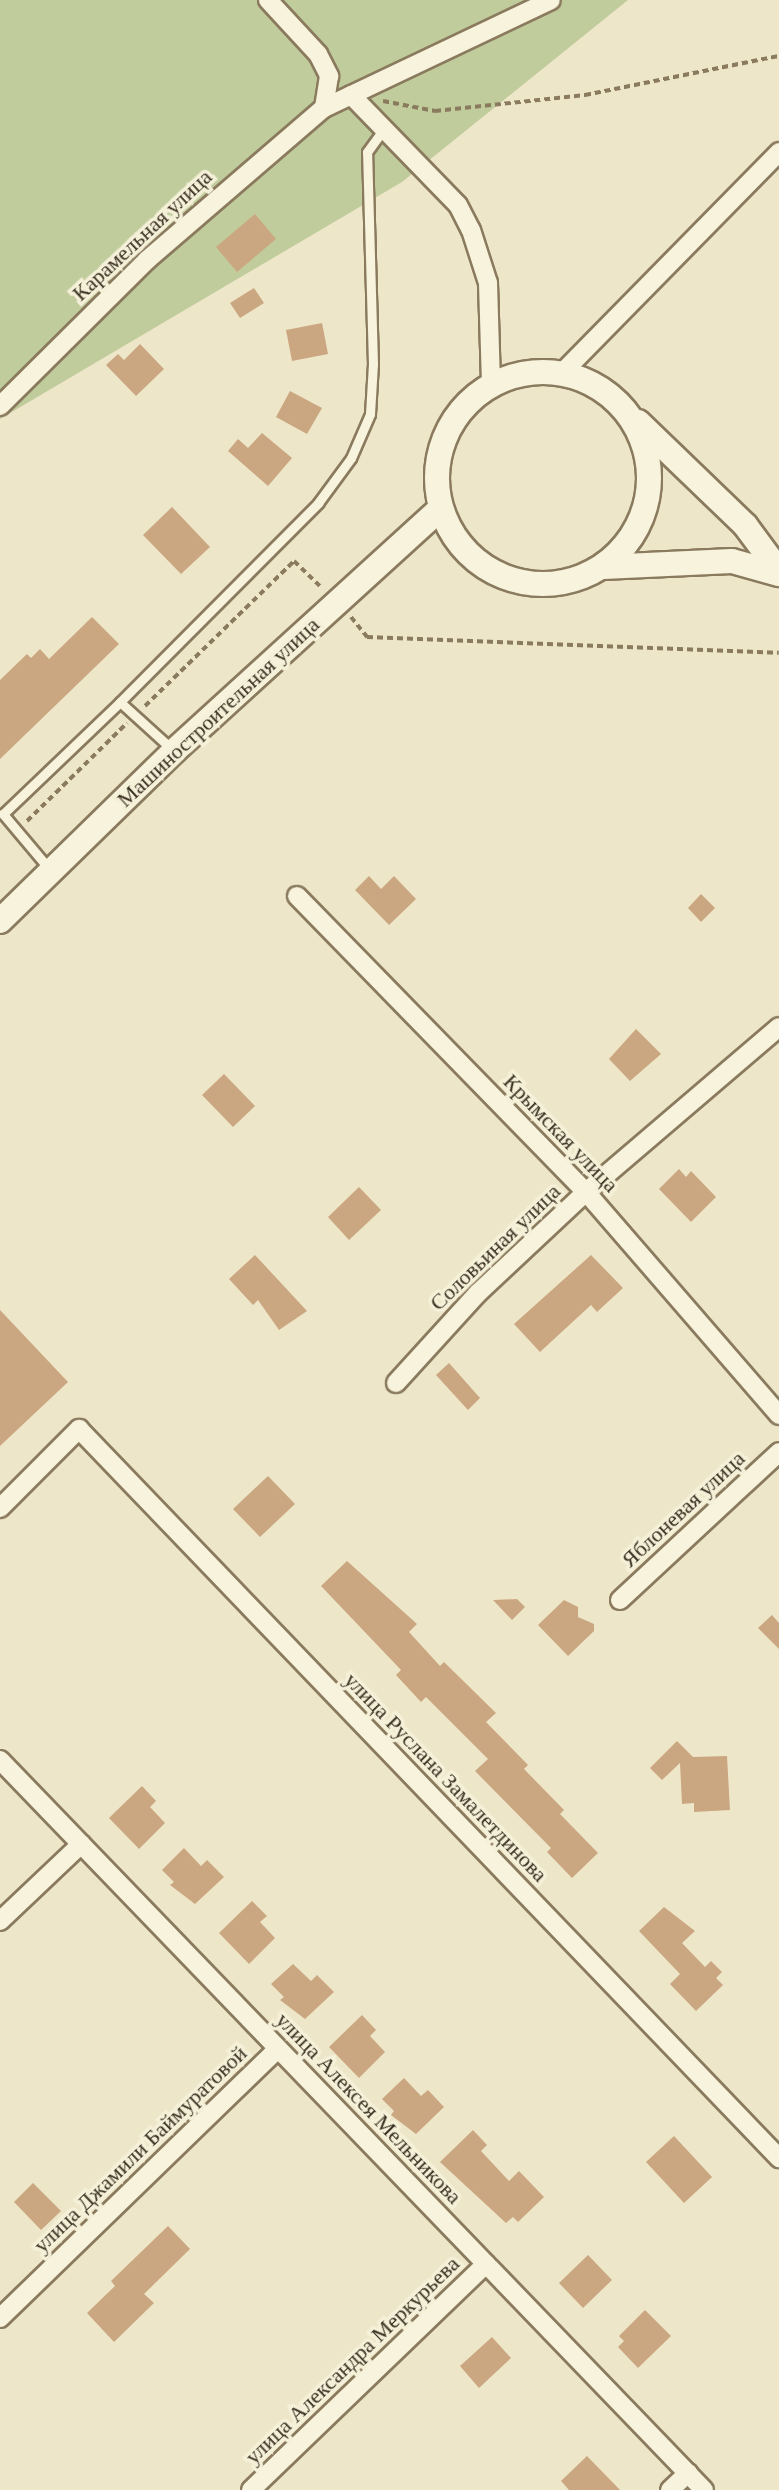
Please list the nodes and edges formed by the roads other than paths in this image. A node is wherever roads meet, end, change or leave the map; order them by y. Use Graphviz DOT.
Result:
graph roads {
  1 [pos="268,0"];
  2 [pos="551,0"];
  3 [pos="351,95"];
  4 [pos="324,108"];
  5 [pos="384,129"];
  6 [pos="779,152"];
  7 [pos="562,373"];
  8 [pos="491,384"];
  9 [pos="0,406"];
  10 [pos="624,409"];
  11 [pos="440,509"];
  12 [pos="603,567"];
  13 [pos="779,572"];
  14 [pos="120,702"];
  15 [pos="174,751"];
  16 [pos="1,815"];
  17 [pos="51,871"];
  18 [pos="297,896"];
  19 [pos="0,921"];
  20 [pos="779,1027"];
  21 [pos="586,1192"];
  22 [pos="396,1383"];
  23 [pos="779,1415"];
  24 [pos="779,1452"];
  25 [pos="0,1508"];
  26 [pos="620,1600"];
  27 [pos="0,1760"];
  28 [pos="81,1844"];
  29 [pos="0,1921"];
  30 [pos="278,2049"];
  31 [pos="779,2158"];
  32 [pos="486,2264"];
  33 [pos="0,2318"];
  34 [pos="688,2473"];
  35 [pos="251,2490"];
  36 [pos="670,2490"];
  37 [pos="704,2490"];
  1 -- 4 [label="street"];
  2 -- 3 [label="street, Карамельная улица"];
  3 -- 4 [label="street, Карамельная улица"];
  3 -- 5 [label="street"];
  4 -- 9 [label="street, Карамельная улица"];
  5 -- 8 [label="street"];
  5 -- 14 [label="lane"];
  6 -- 7 [label="street"];
  7 -- 8 [label="street"];
  7 -- 10 [label="street"];
  8 -- 11 [label="street"];
  10 -- 12 [label="street"];
  10 -- 13 [label="street"];
  11 -- 12 [label="street"];
  11 -- 15 [label="street, Машиностроительная улица"];
  12 -- 13 [label="street"];
  14 -- 15 [label="lane"];
  14 -- 16 [label="lane"];
  15 -- 17 [label="street, Машиностроительная улица"];
  16 -- 17 [label="lane"];
  17 -- 19 [label="street, Машиностроительная улица"];
  18 -- 21 [label="street, Крымская улица"];
  20 -- 21 [label="street, Соловьиная улица"];
  21 -- 22 [label="street, Соловьиная улица"];
  21 -- 23 [label="street, Крымская улица"];
  24 -- 26 [label="street, Яблоневая улица"];
  25 -- 31 [label="street, улица Руслана Замалетдинова"];
  27 -- 28 [label="street, улица Алексея Мельникова"];
  28 -- 29 [label="street"];
  28 -- 30 [label="street, улица Алексея Мельникова"];
  30 -- 32 [label="street, улица Алексея Мельникова"];
  30 -- 33 [label="street, улица Джамили Баймуратовой"];
  32 -- 34 [label="street, улица Алексея Мельникова"];
  32 -- 35 [label="street, улица Александра Меркурьева"];
  34 -- 36 [label="street"];
  34 -- 37 [label="street, улица Алексея Мельникова"];
}
